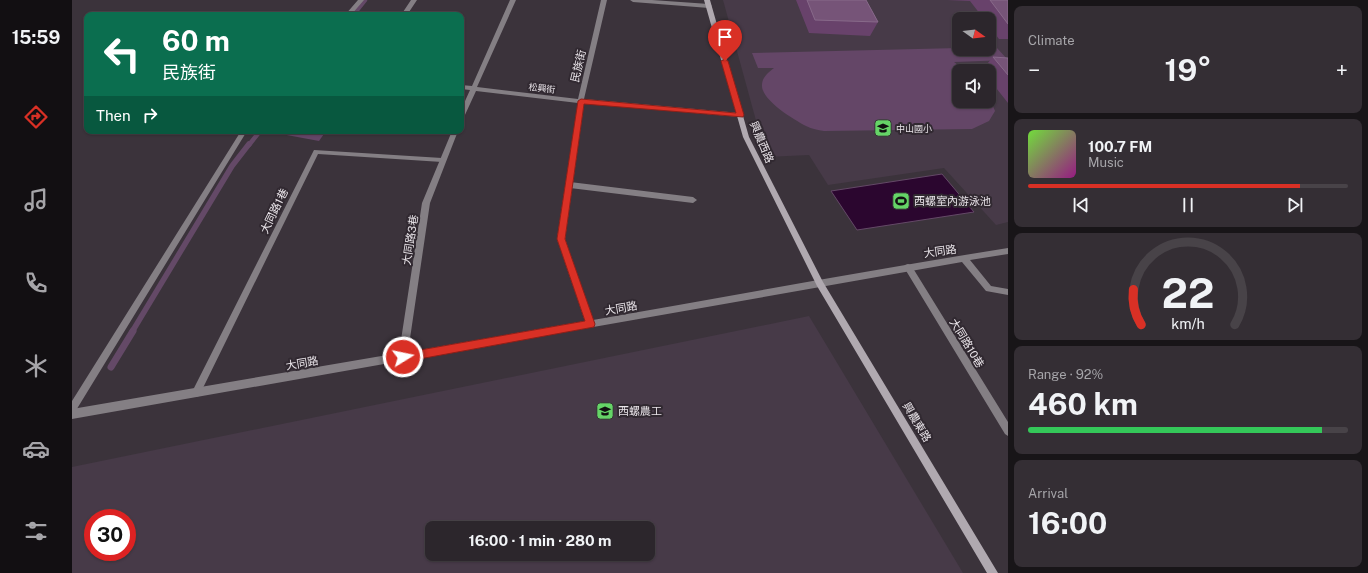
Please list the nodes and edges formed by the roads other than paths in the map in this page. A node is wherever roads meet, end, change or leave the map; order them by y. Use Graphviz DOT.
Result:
graph roads {
  1 [pos="361,0"];
  2 [pos="414,0"];
  3 [pos="513,0"];
  4 [pos="604,0"];
  5 [pos="633,0"];
  6 [pos="708,3"];
  7 [pos="351,12"];
  8 [pos="406,12"];
  9 [pos="464,88"];
  10 [pos="473,89"];
  11 [pos="581,101"];
  12 [pos="464,110"];
  13 [pos="740,115"];
  14 [pos="242,134"];
  15 [pos="454,134"];
  16 [pos="442,160"];
  17 [pos="570,185"];
  18 [pos="693,200"];
  19 [pos="1008,251"];
  20 [pos="964,259"];
  21 [pos="908,267"];
  22 [pos="820,284"];
  23 [pos="1008,292"];
  24 [pos="590,324"];
  25 [pos="403,357"];
  26 [pos="196,393"];
  27 [pos="72,409"];
  28 [pos="72,414"];
  29 [pos="1008,431"];
  30 [pos="993,573"];
  1 -- 7 [label="street"];
  2 -- 8 [label="street"];
  3 -- 10 [label="street"];
  4 -- 11 [label="street, 民族街"];
  5 -- 6 [label="street"];
  6 -- 13 [label="main road, 興農西路"];
  9 -- 10 [label="street, 松興街"];
  10 -- 11 [label="street, 松興街"];
  10 -- 12 [label="street"];
  11 -- 13 [label="street, 松興街"];
  11 -- 17 [label="street, 民族街"];
  13 -- 22 [label="main road, 興農西路"];
  14 -- 27 [label="street"];
  15 -- 16 [label="street, 大同路3巷"];
  16 -- 25 [label="street, 大同路3巷"];
  16 -- 26 [label="street, 大同路1巷"];
  17 -- 18 [label="street"];
  17 -- 24 [label="street, 民族街"];
  19 -- 20 [label="street, 大同路"];
  20 -- 21 [label="street, 大同路"];
  20 -- 23 [label="street"];
  21 -- 22 [label="street, 大同路"];
  21 -- 29 [label="street, 大同路10巷"];
  22 -- 24 [label="street, 大同路"];
  22 -- 30 [label="main road, 興農東路"];
  24 -- 25 [label="street, 大同路"];
  25 -- 26 [label="street, 大同路"];
  26 -- 28 [label="street, 大同路"];
}
